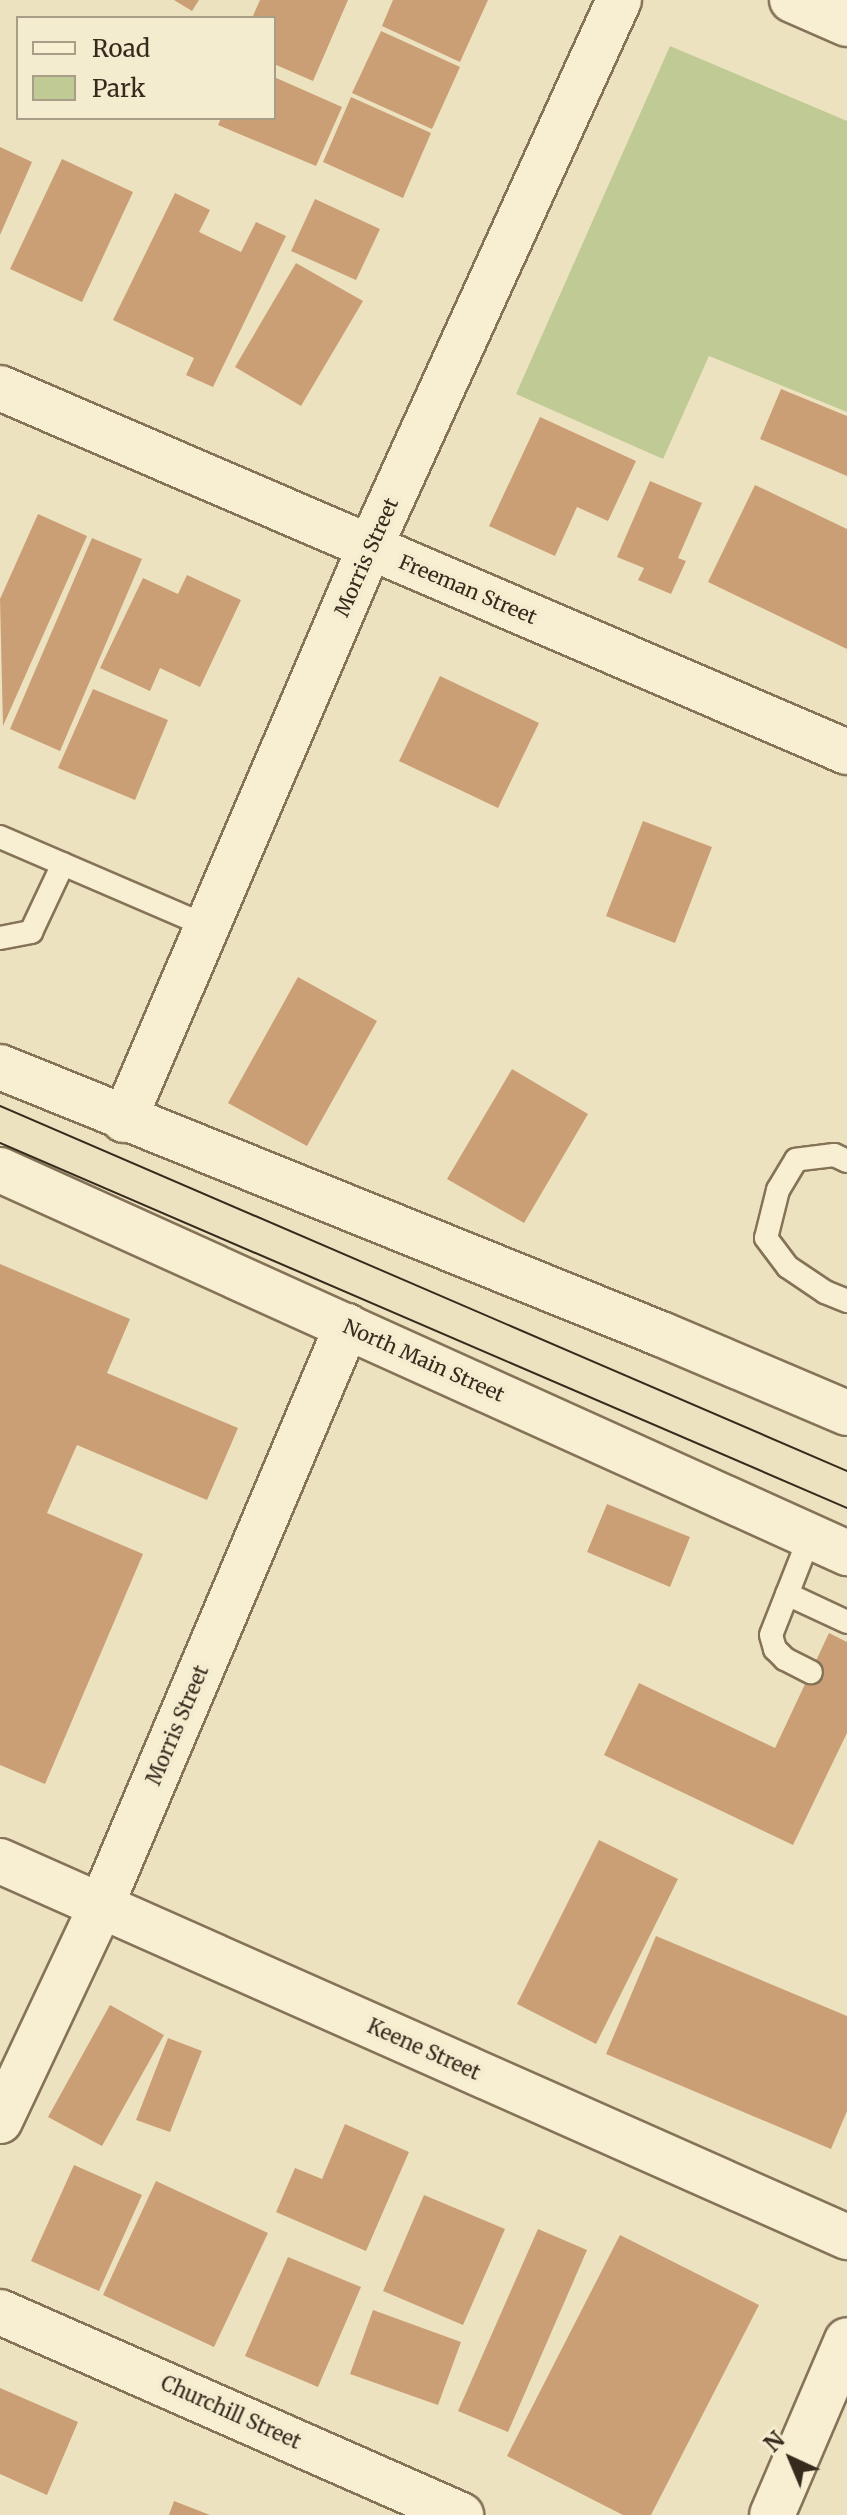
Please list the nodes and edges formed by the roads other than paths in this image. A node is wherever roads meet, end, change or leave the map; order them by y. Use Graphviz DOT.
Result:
graph roads {
  1 [pos="619,0"];
  2 [pos="792,0"];
  3 [pos="847,24"];
  4 [pos="0,388"];
  5 [pos="370,547"];
  6 [pos="847,752"];
  7 [pos="0,837"];
  8 [pos="63,864"];
  9 [pos="207,926"];
  10 [pos="0,938"];
  11 [pos="0,1067"];
  12 [pos="124,1120"];
  13 [pos="847,1161"];
  14 [pos="0,1170"];
  15 [pos="847,1301"];
  16 [pos="347,1326"];
  17 [pos="847,1413"];
  18 [pos="829,1544"];
  19 [pos="787,1594"];
  20 [pos="847,1622"];
  21 [pos="811,1672"];
  22 [pos="0,1861"];
  23 [pos="101,1906"];
  24 [pos="0,2121"];
  25 [pos="847,2237"];
  26 [pos="0,2312"];
  27 [pos="847,2340"];
  28 [pos="461,2515"];
  29 [pos="772,2515"];
  1 -- 5 [label="street, Morris Street"];
  2 -- 3 [label="street"];
  4 -- 5 [label="street, Freeman Street"];
  5 -- 6 [label="street, Freeman Street"];
  5 -- 9 [label="street, Morris Street"];
  7 -- 8 [label="lane"];
  8 -- 9 [label="lane"];
  8 -- 10 [label="lane"];
  9 -- 12 [label="street, Morris Street"];
  11 -- 12 [label="street"];
  12 -- 17 [label="street"];
  13 -- 15 [label="lane"];
  14 -- 16 [label="street, North Main Street"];
  16 -- 18 [label="street, North Main Street"];
  16 -- 23 [label="street, Morris Street"];
  18 -- 19 [label="lane"];
  19 -- 20 [label="lane"];
  19 -- 21 [label="lane"];
  22 -- 23 [label="street, Keene Street"];
  23 -- 24 [label="street, Morris Street"];
  23 -- 25 [label="street, Keene Street"];
  26 -- 28 [label="street, Churchill Street"];
  27 -- 29 [label="street"];
}
